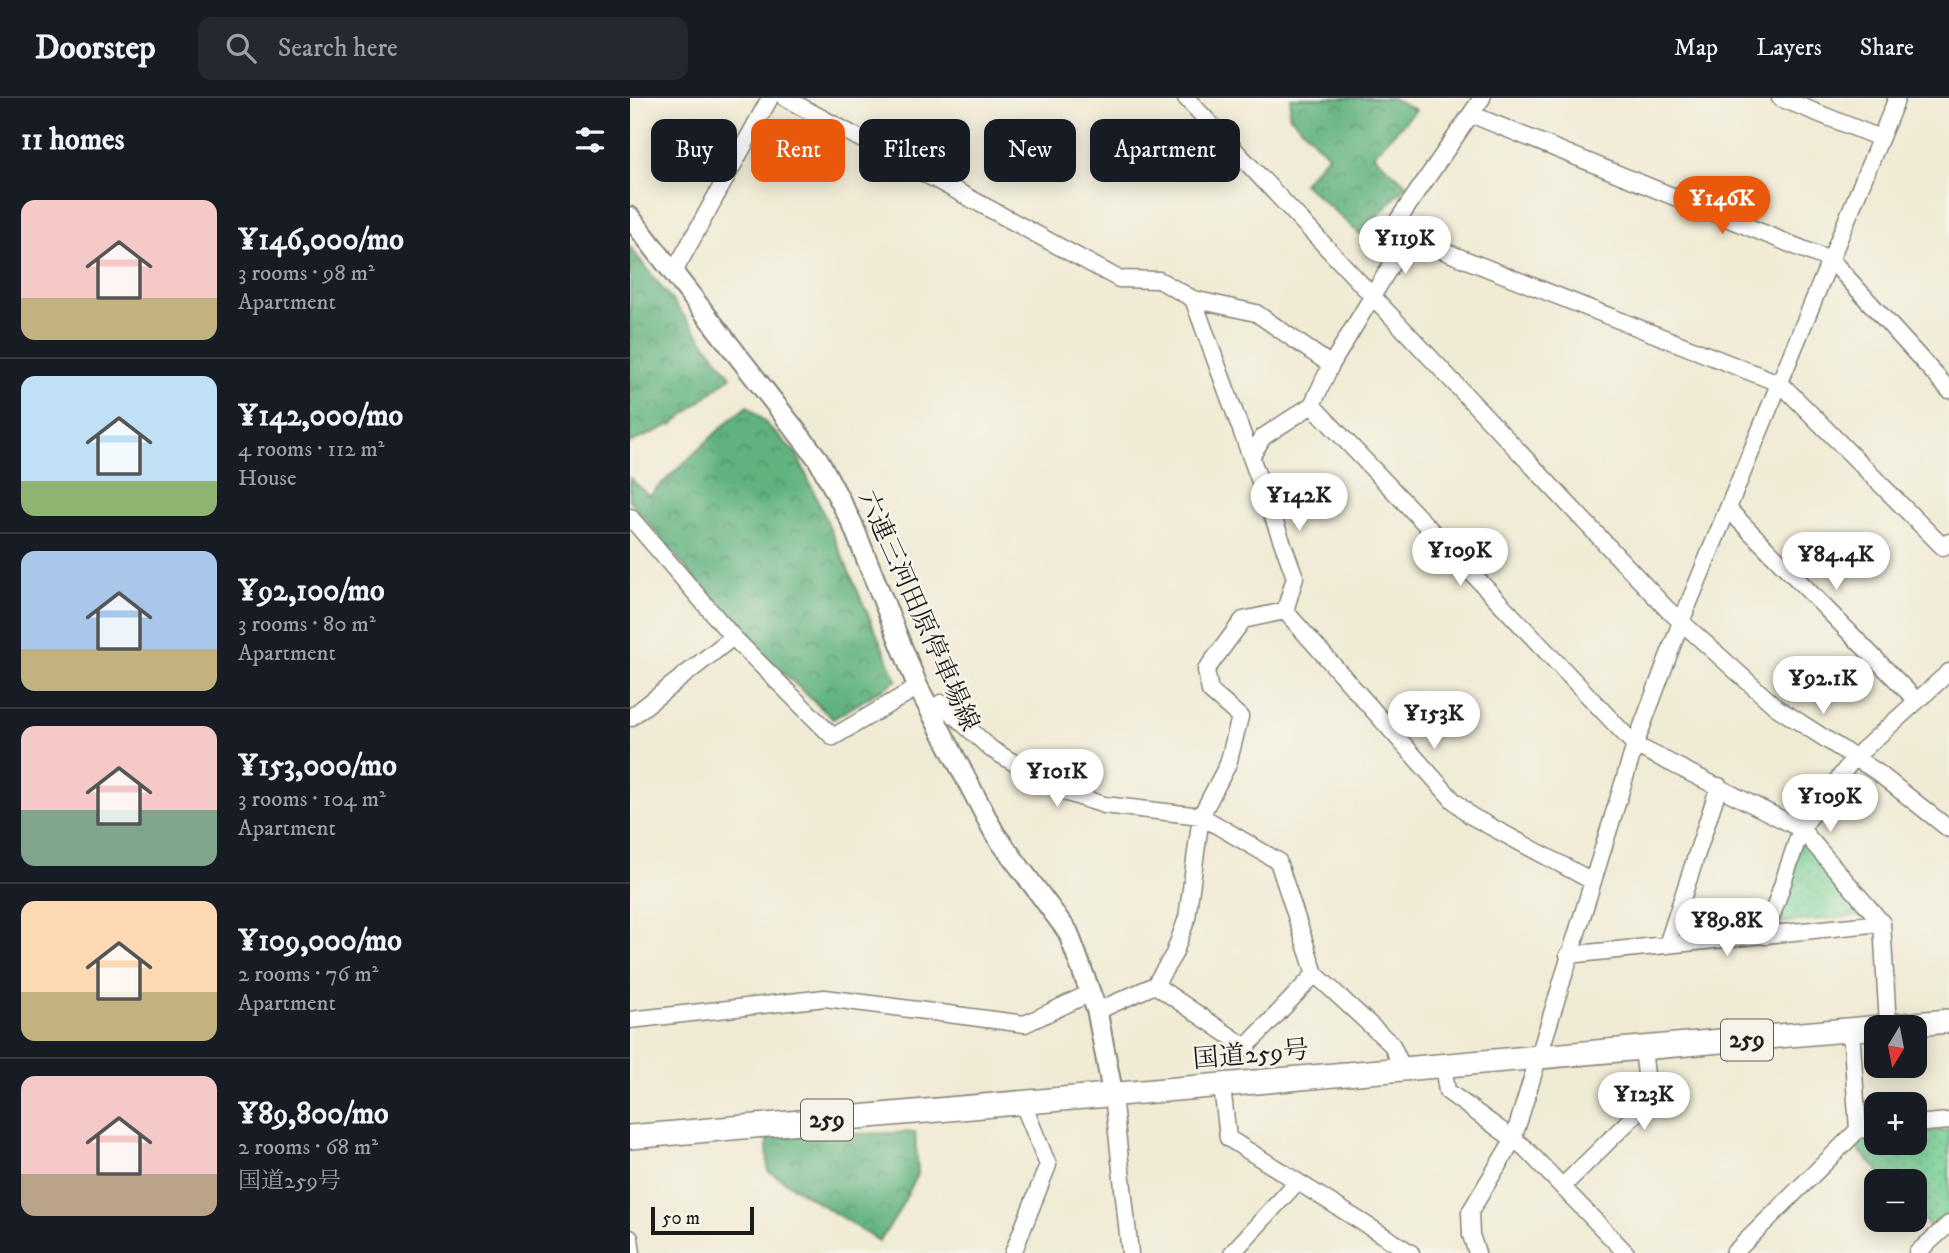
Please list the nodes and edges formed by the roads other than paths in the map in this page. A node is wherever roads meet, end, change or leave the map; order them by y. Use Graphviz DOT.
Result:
graph roads {
  1 [pos="770,98"];
  2 [pos="785,98"];
  3 [pos="1186,98"];
  4 [pos="1482,98"];
  5 [pos="1780,98"];
  6 [pos="1897,98"];
  7 [pos="1473,115"];
  8 [pos="1880,138"];
  9 [pos="630,217"];
  10 [pos="1408,237"];
  11 [pos="1832,261"];
  12 [pos="674,272"];
  13 [pos="1372,295"];
  14 [pos="1193,299"];
  15 [pos="1331,365"];
  16 [pos="1781,384"];
  17 [pos="1949,390"];
  18 [pos="1312,405"];
  19 [pos="1251,457"];
  20 [pos="1728,509"];
  21 [pos="630,517"];
  22 [pos="1949,542"];
  23 [pos="1285,611"];
  24 [pos="1681,622"];
  25 [pos="733,637"];
  26 [pos="1949,672"];
  27 [pos="918,687"];
  28 [pos="1917,701"];
  29 [pos="930,710"];
  30 [pos="630,718"];
  31 [pos="1634,745"];
  32 [pos="1854,758"];
  33 [pos="1719,786"];
  34 [pos="1201,816"];
  35 [pos="1801,829"];
  36 [pos="1949,829"];
  37 [pos="1592,881"];
  38 [pos="1882,923"];
  39 [pos="1765,936"];
  40 [pos="1667,945"];
  41 [pos="1568,955"];
  42 [pos="1315,974"];
  43 [pos="1155,985"];
  44 [pos="1093,1002"];
  45 [pos="1887,1015"];
  46 [pos="630,1020"];
  47 [pos="1949,1021"];
  48 [pos="1927,1023"];
  49 [pos="1864,1029"];
  50 [pos="1851,1030"];
  51 [pos="1643,1049"];
  52 [pos="1536,1057"];
  53 [pos="1443,1065"];
  54 [pos="1403,1069"];
  55 [pos="1222,1086"];
  56 [pos="1113,1095"];
  57 [pos="1023,1104"];
  58 [pos="1949,1121"];
  59 [pos="1927,1123"];
  60 [pos="1864,1129"];
  61 [pos="1858,1130"];
  62 [pos="630,1137"];
  63 [pos="1513,1140"];
  64 [pos="1297,1182"];
  65 [pos="1564,1185"];
  66 [pos="1949,1224"];
  67 [pos="630,1238"];
  68 [pos="632,1253"];
  69 [pos="1013,1253"];
  70 [pos="1130,1253"];
  71 [pos="1232,1253"];
  72 [pos="1411,1253"];
  73 [pos="1477,1253"];
  74 [pos="1626,1253"];
  75 [pos="1734,1253"];
  76 [pos="1917,1253"];
  1 -- 12 [label="street"];
  2 -- 14 [label="street"];
  3 -- 13 [label="street"];
  4 -- 7 [label="street"];
  5 -- 8 [label="street"];
  6 -- 8 [label="street"];
  7 -- 10 [label="street"];
  7 -- 11 [label="street"];
  8 -- 11 [label="street"];
  9 -- 12 [label="main road, 六連三河田原停車場線"];
  10 -- 13 [label="street"];
  10 -- 16 [label="street"];
  11 -- 16 [label="street"];
  11 -- 17 [label="street"];
  12 -- 27 [label="main road, 六連三河田原停車場線"];
  13 -- 15 [label="street"];
  13 -- 24 [label="street"];
  14 -- 15 [label="street"];
  14 -- 19 [label="street"];
  15 -- 18 [label="street"];
  16 -- 20 [label="street"];
  16 -- 22 [label="street"];
  18 -- 19 [label="street"];
  18 -- 31 [label="street"];
  19 -- 23 [label="street"];
  20 -- 24 [label="street"];
  20 -- 28 [label="street"];
  21 -- 25 [label="street"];
  23 -- 34 [label="street"];
  23 -- 37 [label="street"];
  24 -- 31 [label="street"];
  24 -- 32 [label="street"];
  25 -- 27 [label="street"];
  25 -- 30 [label="street"];
  26 -- 28 [label="street"];
  27 -- 29 [label="main road, 六連三河田原停車場線"];
  28 -- 32 [label="street"];
  29 -- 34 [label="street"];
  29 -- 44 [label="main road, 六連三河田原停車場線"];
  31 -- 33 [label="street"];
  31 -- 37 [label="street"];
  32 -- 35 [label="street"];
  32 -- 36 [label="street"];
  33 -- 35 [label="street"];
  33 -- 40 [label="street"];
  34 -- 42 [label="street"];
  34 -- 43 [label="street"];
  35 -- 38 [label="street"];
  35 -- 39 [label="street"];
  37 -- 41 [label="street"];
  38 -- 39 [label="street"];
  38 -- 45 [label="street"];
  39 -- 40 [label="street"];
  40 -- 41 [label="street"];
  41 -- 52 [label="street"];
  42 -- 43 [label="street"];
  42 -- 54 [label="street"];
  43 -- 44 [label="street"];
  44 -- 46 [label="street"];
  44 -- 56 [label="main road, 六連三河田原停車場線"];
  47 -- 48 [label="highway, 国道259号 / 259"];
  49 -- 50 [label="highway, 国道259号 / 259"];
  50 -- 51 [label="highway, 国道259号 / 259"];
  50 -- 61 [label="street"];
  51 -- 52 [label="highway, 国道259号 / 259"];
  51 -- 65 [label="street"];
  52 -- 53 [label="highway, 国道259号 / 259"];
  52 -- 63 [label="street"];
  53 -- 54 [label="highway, 国道259号 / 259"];
  53 -- 63 [label="street"];
  54 -- 55 [label="highway, 国道259号 / 259"];
  55 -- 56 [label="highway, 国道259号 / 259"];
  55 -- 64 [label="street"];
  56 -- 57 [label="highway, 国道259号 / 259"];
  56 -- 70 [label="street"];
  57 -- 62 [label="highway, 国道259号 / 259"];
  57 -- 69 [label="street"];
  58 -- 59 [label="street"];
  60 -- 61 [label="street"];
  61 -- 75 [label="street"];
  63 -- 65 [label="street"];
  63 -- 73 [label="street"];
  64 -- 71 [label="street"];
  64 -- 72 [label="street"];
  65 -- 74 [label="street"];
  66 -- 76 [label="street"];
  67 -- 68 [label="street"];
}
